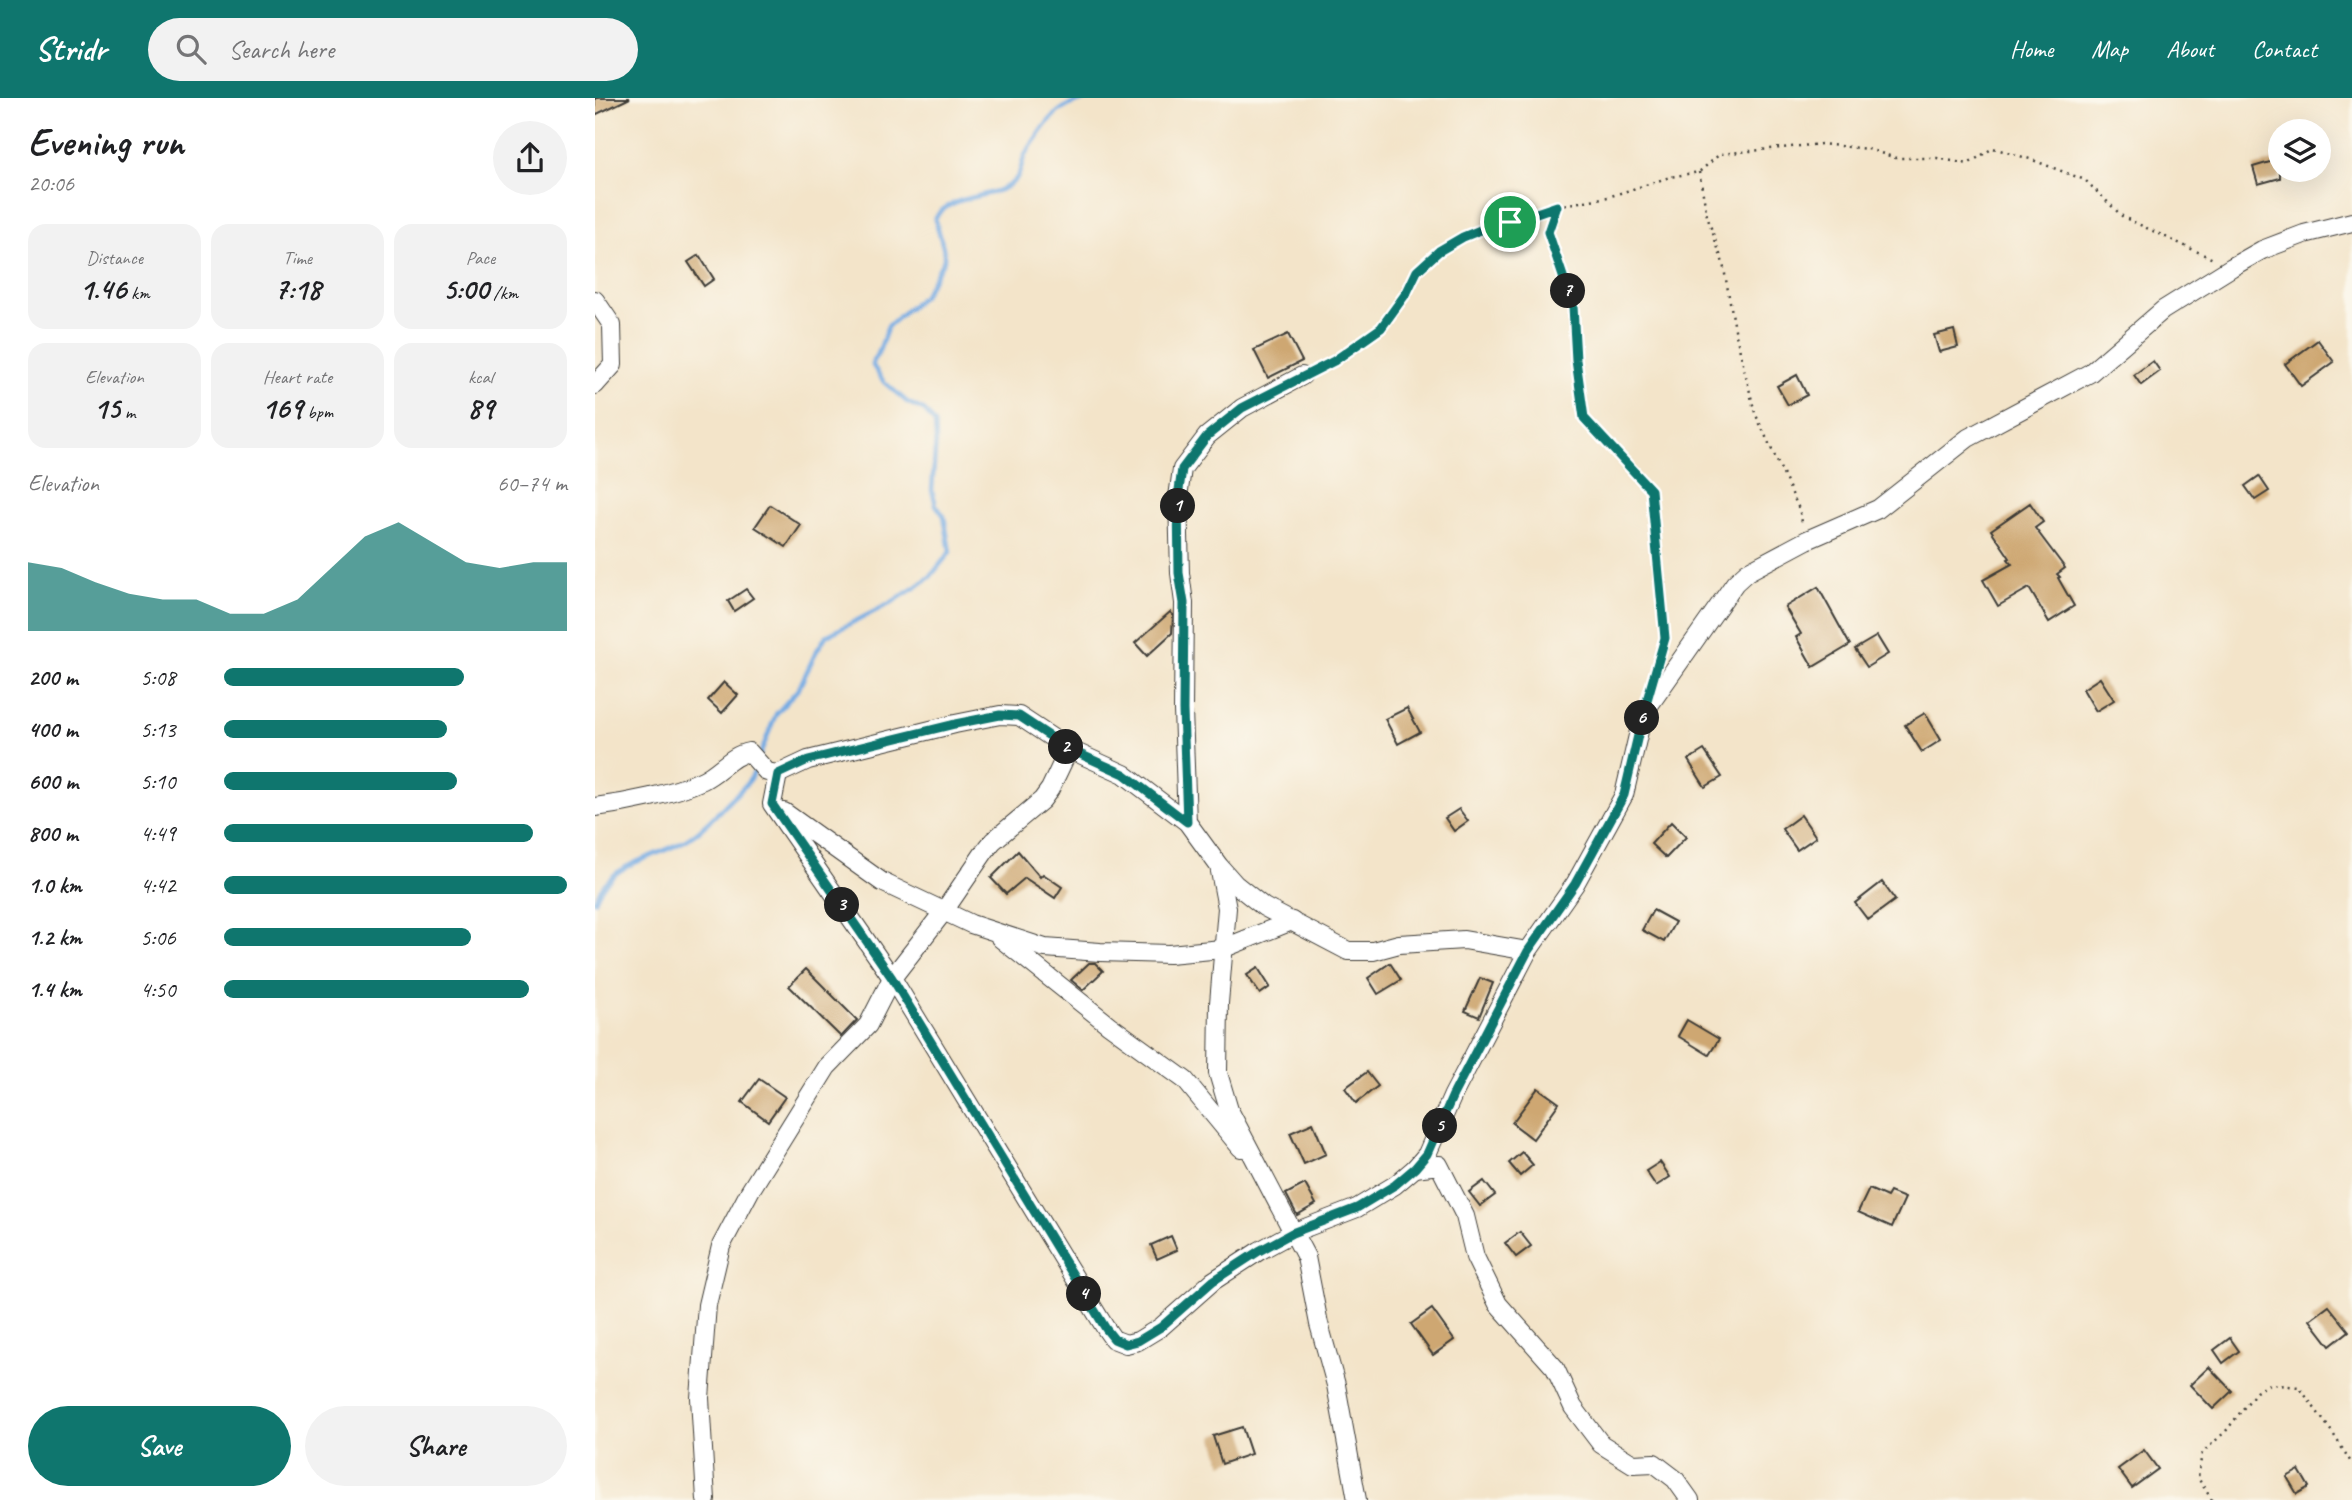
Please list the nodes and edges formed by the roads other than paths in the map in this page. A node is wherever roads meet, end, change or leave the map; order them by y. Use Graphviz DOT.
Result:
graph roads {
  1 [pos="2352,222"];
  2 [pos="595,300"];
  3 [pos="1302,376"];
  4 [pos="595,385"];
  5 [pos="1069,749"];
  6 [pos="778,774"];
  7 [pos="772,804"];
  8 [pos="595,807"];
  9 [pos="1187,822"];
  10 [pos="1219,866"];
  11 [pos="944,911"];
  12 [pos="1292,921"];
  13 [pos="993,932"];
  14 [pos="1222,949"];
  15 [pos="1528,951"];
  16 [pos="892,978"];
  17 [pos="1415,1168"];
  18 [pos="1263,1176"];
  19 [pos="1292,1233"];
  20 [pos="706,1500"];
  21 [pos="1357,1500"];
  22 [pos="1691,1500"];
  1 -- 15 [label="street"];
  2 -- 4 [label="street"];
  3 -- 9 [label="street"];
  5 -- 6 [label="street"];
  5 -- 9 [label="street"];
  5 -- 11 [label="street"];
  6 -- 7 [label="street"];
  6 -- 8 [label="street"];
  7 -- 11 [label="street"];
  7 -- 16 [label="street"];
  9 -- 10 [label="street"];
  10 -- 12 [label="street"];
  10 -- 14 [label="street"];
  11 -- 13 [label="street"];
  11 -- 16 [label="street"];
  12 -- 14 [label="street"];
  12 -- 15 [label="street"];
  13 -- 14 [label="street"];
  13 -- 18 [label="street"];
  14 -- 18 [label="street"];
  15 -- 17 [label="street"];
  16 -- 19 [label="street"];
  16 -- 20 [label="street"];
  17 -- 19 [label="street"];
  17 -- 22 [label="street"];
  18 -- 19 [label="street"];
  19 -- 21 [label="street"];
}
